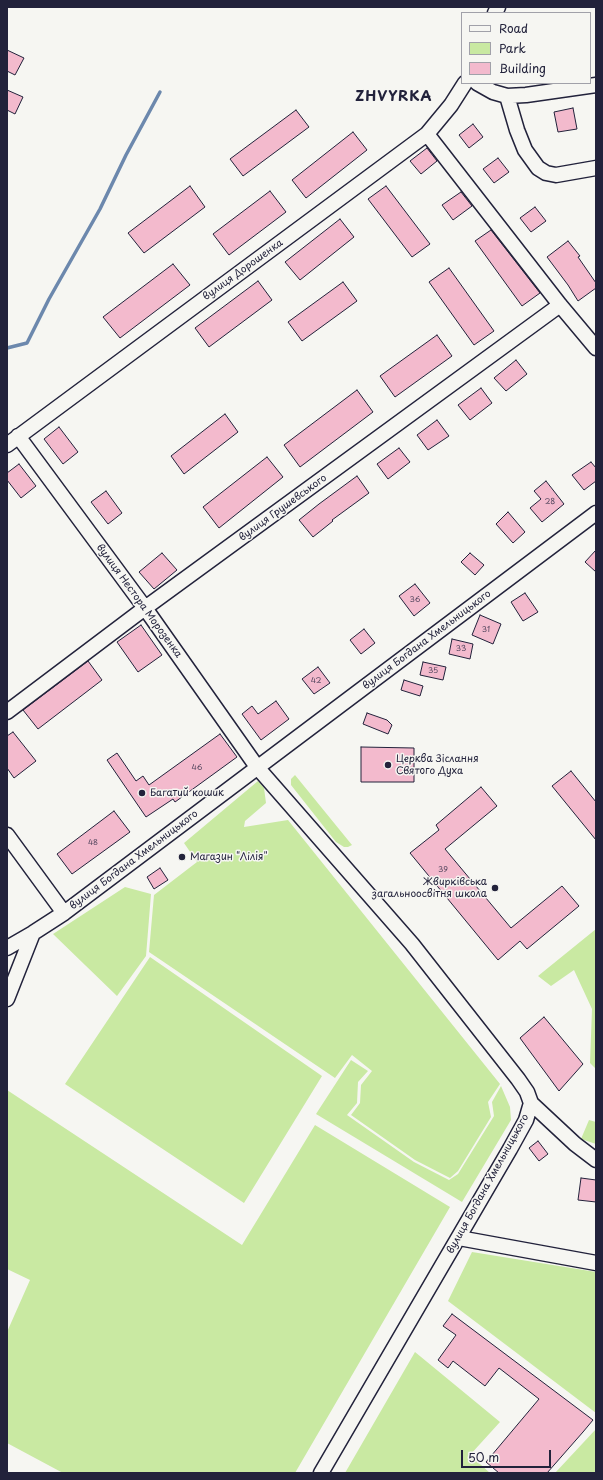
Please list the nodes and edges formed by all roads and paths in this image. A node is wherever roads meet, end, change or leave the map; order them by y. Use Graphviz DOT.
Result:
graph roads {
  1 [pos="464,84"];
  2 [pos="479,84"];
  3 [pos="596,85"];
  4 [pos="507,96"];
  5 [pos="427,134"];
  6 [pos="596,168"];
  7 [pos="560,305"];
  8 [pos="595,346"];
  9 [pos="18,436"];
  10 [pos="7,445"];
  11 [pos="596,514"];
  12 [pos="145,608"];
  13 [pos="7,712"];
  14 [pos="257,767"];
  15 [pos="7,834"];
  16 [pos="64,913"];
  17 [pos="33,933"];
  18 [pos="7,948"];
  19 [pos="7,999"];
  20 [pos="531,1103"];
  21 [pos="596,1160"];
  22 [pos="459,1238"];
  23 [pos="596,1263"];
  24 [pos="321,1473"];
  1 -- 5 [label="street, вулиця Дорошенка"];
  2 -- 4 [label="street"];
  3 -- 4 [label="street"];
  4 -- 6 [label="street"];
  5 -- 7 [label="street"];
  5 -- 9 [label="street, вулиця Дорошенка"];
  7 -- 8 [label="street"];
  7 -- 12 [label="street, вулиця Грушевського"];
  9 -- 10 [label="street, вулиця Дорошенка"];
  9 -- 12 [label="street, вулиця Нестора Морозенка"];
  11 -- 14 [label="street, вулиця Богдана Хмельницького"];
  12 -- 13 [label="street, вулиця Грушевського"];
  12 -- 14 [label="street, вулиця Нестора Морозенка"];
  14 -- 16 [label="street, вулиця Богдана Хмельницького"];
  14 -- 20 [label="street, вулиця Богдана Хмельницького"];
  15 -- 16 [label="street"];
  16 -- 17 [label="street, вулиця Богдана Хмельницького"];
  17 -- 18 [label="street, вулиця Богдана Хмельницького"];
  17 -- 19 [label="street"];
  20 -- 21 [label="street"];
  20 -- 22 [label="street, вулиця Богдана Хмельницького"];
  22 -- 23 [label="street"];
  22 -- 24 [label="street, вулиця Богдана Хмельницького"];
}
